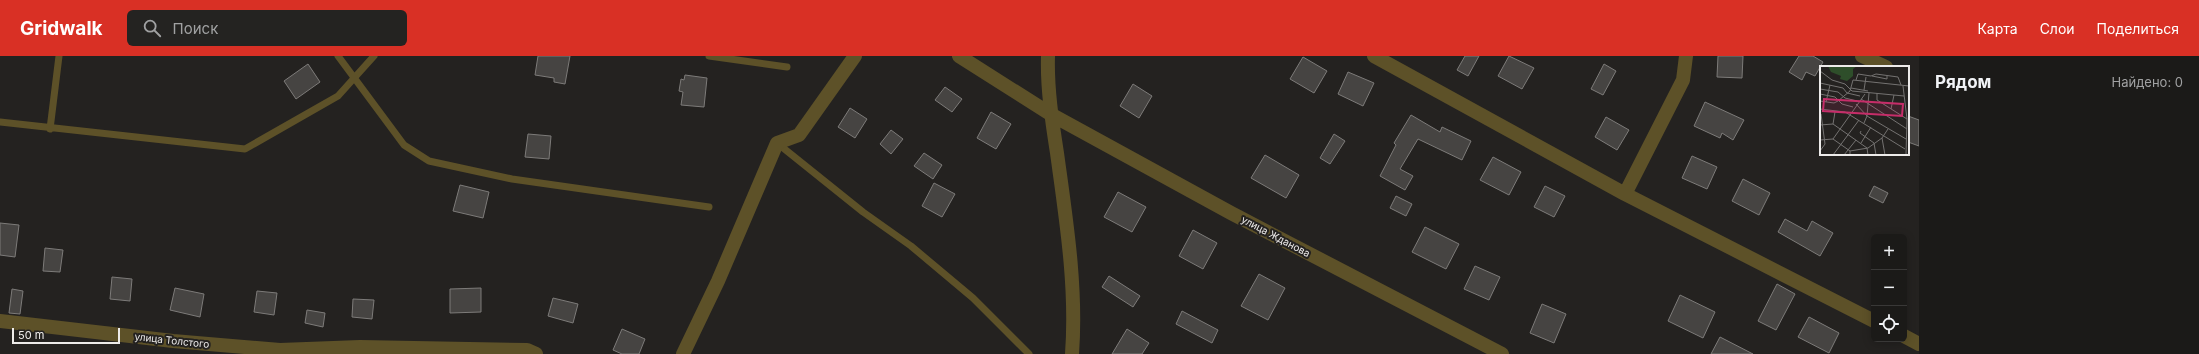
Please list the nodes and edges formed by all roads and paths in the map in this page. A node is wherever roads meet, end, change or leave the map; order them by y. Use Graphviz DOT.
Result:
graph roads {
  1 [pos="59,56"];
  2 [pos="338,56"];
  3 [pos="374,56"];
  4 [pos="709,56"];
  5 [pos="855,56"];
  6 [pos="958,56"];
  7 [pos="1048,56"];
  8 [pos="1374,56"];
  9 [pos="1686,56"];
  10 [pos="1862,56"];
  11 [pos="1884,66"];
  12 [pos="787,67"];
  13 [pos="354,79"];
  14 [pos="1052,114"];
  15 [pos="0,122"];
  16 [pos="50,129"];
  17 [pos="777,143"];
  18 [pos="1625,194"];
  19 [pos="709,207"];
  20 [pos="1871,319"];
  21 [pos="0,321"];
  22 [pos="1907,338"];
  23 [pos="1919,344"];
  24 [pos="280,352"];
  25 [pos="536,354"];
  26 [pos="683,354"];
  27 [pos="1029,354"];
  28 [pos="1072,354"];
  29 [pos="1502,354"];
  1 -- 16 [label="lane"];
  2 -- 13 [label="lane"];
  3 -- 13 [label="lane"];
  4 -- 12 [label="lane"];
  5 -- 17 [label="street"];
  6 -- 14 [label="street, улица Жданова"];
  7 -- 14 [label="street"];
  8 -- 18 [label="street"];
  9 -- 18 [label="street"];
  10 -- 11 [label="street"];
  13 -- 16 [label="lane"];
  13 -- 19 [label="lane"];
  14 -- 28 [label="street"];
  14 -- 29 [label="street, улица Жданова"];
  15 -- 16 [label="lane"];
  17 -- 26 [label="street"];
  17 -- 27 [label="lane"];
  18 -- 20 [label="street"];
  21 -- 24 [label="street, улица Толстого"];
  22 -- 23 [label="street"];
  24 -- 25 [label="street, улица Толстого"];
}
